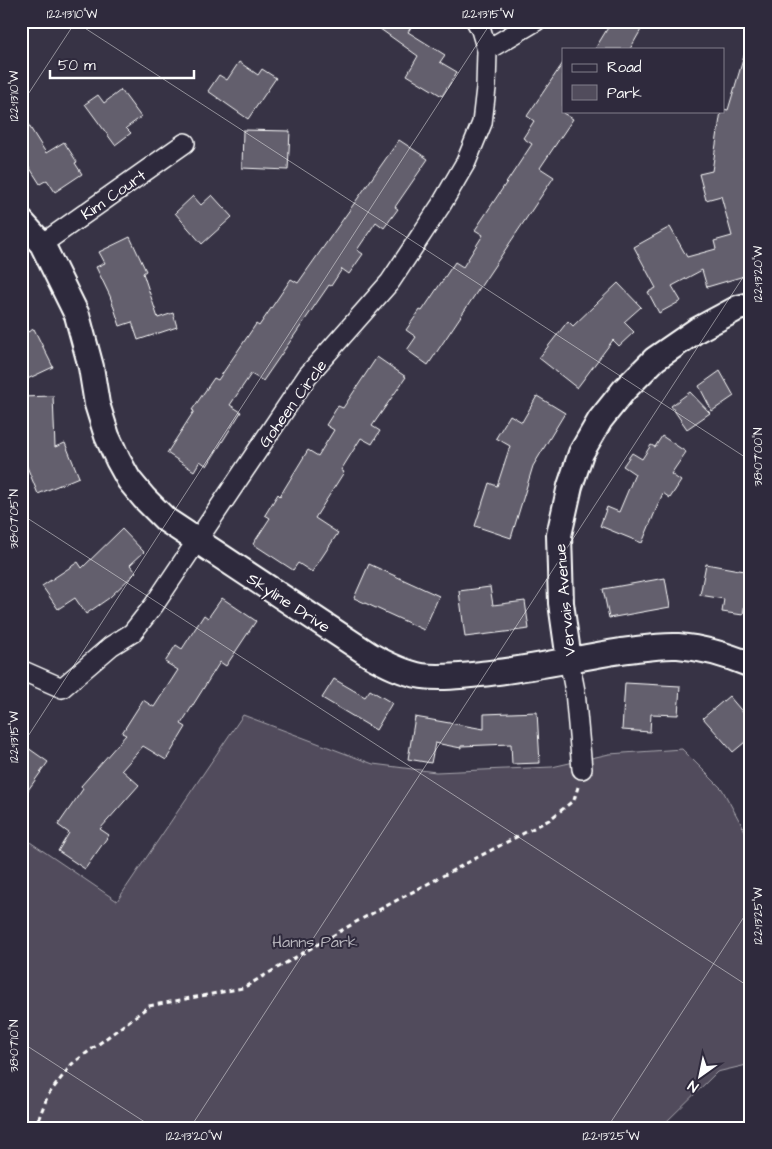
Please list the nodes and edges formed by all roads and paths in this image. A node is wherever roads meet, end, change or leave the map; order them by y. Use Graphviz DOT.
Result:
graph roads {
  1 [pos="476,21"];
  2 [pos="536,21"];
  3 [pos="487,50"];
  4 [pos="185,143"];
  5 [pos="21,221"];
  6 [pos="42,244"];
  7 [pos="751,305"];
  8 [pos="197,541"];
  9 [pos="569,660"];
  10 [pos="751,664"];
  11 [pos="21,670"];
  12 [pos="582,769"];
  13 [pos="35,1128"];
  1 -- 3 [label="street, Goheen Circle"];
  2 -- 3 [label="street"];
  3 -- 8 [label="street, Goheen Circle"];
  4 -- 6 [label="street, Kim Court"];
  5 -- 6 [label="street, Skyline Drive"];
  6 -- 8 [label="street, Skyline Drive"];
  7 -- 9 [label="street, Vervais Avenue"];
  8 -- 9 [label="street, Skyline Drive"];
  8 -- 11 [label="street, Goheen Circle"];
  9 -- 10 [label="street, Skyline Drive"];
  9 -- 12 [label="street, Vervais Avenue"];
  12 -- 13 [label="path"];
}
